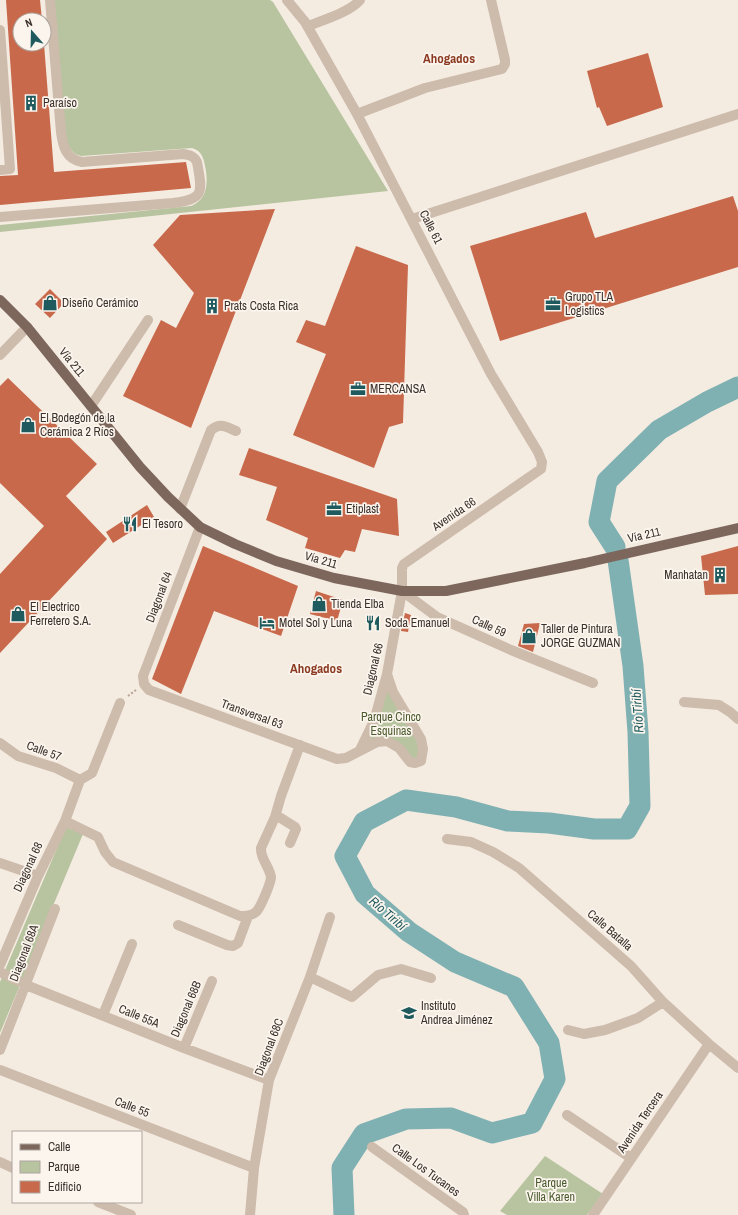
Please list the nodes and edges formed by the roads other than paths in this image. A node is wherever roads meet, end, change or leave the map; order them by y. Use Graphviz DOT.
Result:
graph roads {
  1 [pos="50,0"];
  2 [pos="287,0"];
  3 [pos="360,0"];
  4 [pos="491,0"];
  5 [pos="308,26"];
  6 [pos="0,30"];
  7 [pos="357,114"];
  8 [pos="738,114"];
  9 [pos="4,135"];
  10 [pos="0,170"];
  11 [pos="0,217"];
  12 [pos="412,220"];
  13 [pos="0,300"];
  14 [pos="148,320"];
  15 [pos="27,327"];
  16 [pos="0,355"];
  17 [pos="91,406"];
  18 [pos="236,431"];
  19 [pos="541,469"];
  20 [pos="180,509"];
  21 [pos="200,527"];
  22 [pos="738,528"];
  23 [pos="402,591"];
  24 [pos="387,674"];
  25 [pos="143,680"];
  26 [pos="593,683"];
  27 [pos="684,702"];
  28 [pos="120,703"];
  29 [pos="738,719"];
  30 [pos="0,743"];
  31 [pos="300,745"];
  32 [pos="360,750"];
  33 [pos="80,780"];
  34 [pos="275,817"];
  35 [pos="65,821"];
  36 [pos="447,839"];
  37 [pos="290,843"];
  38 [pos="0,863"];
  39 [pos="38,876"];
  40 [pos="55,909"];
  41 [pos="248,916"];
  42 [pos="330,917"];
  43 [pos="178,925"];
  44 [pos="132,944"];
  45 [pos="0,965"];
  46 [pos="0,972"];
  47 [pos="310,977"];
  48 [pos="431,978"];
  49 [pos="212,981"];
  50 [pos="26,985"];
  51 [pos="662,1002"];
  52 [pos="103,1015"];
  53 [pos="568,1030"];
  54 [pos="709,1044"];
  55 [pos="184,1048"];
  56 [pos="0,1050"];
  57 [pos="738,1068"];
  58 [pos="0,1070"];
  59 [pos="269,1080"];
  60 [pos="567,1115"];
  61 [pos="372,1147"];
  62 [pos="631,1158"];
  63 [pos="0,1162"];
  64 [pos="12,1168"];
  65 [pos="254,1168"];
  66 [pos="101,1203"];
  67 [pos="131,1215"];
  68 [pos="250,1215"];
  69 [pos="464,1215"];
  70 [pos="593,1215"];
  1 -- 11 [label="street"];
  2 -- 5 [label="street, Calle 61"];
  3 -- 5 [label="street"];
  4 -- 7 [label="street"];
  5 -- 7 [label="street, Calle 61"];
  6 -- 9 [label="street"];
  7 -- 12 [label="street, Calle 61"];
  8 -- 12 [label="street"];
  9 -- 10 [label="street"];
  12 -- 19 [label="street, Calle 61"];
  13 -- 15 [label="main road, Vía 211"];
  14 -- 17 [label="street"];
  15 -- 16 [label="street"];
  15 -- 17 [label="main road, Vía 211"];
  17 -- 20 [label="main road, Vía 211"];
  18 -- 20 [label="street"];
  19 -- 23 [label="street, Avenida 66"];
  20 -- 21 [label="main road, Vía 211"];
  21 -- 23 [label="main road, Vía 211"];
  21 -- 25 [label="street, Diagonal 64"];
  22 -- 23 [label="main road, Vía 211"];
  23 -- 24 [label="street, Diagonal 66"];
  23 -- 26 [label="street, Calle 59"];
  24 -- 32 [label="street, Diagonal 66"];
  24 -- 32 [label="street, Transversal 63"];
  25 -- 31 [label="street, Transversal 63"];
  27 -- 29 [label="street"];
  28 -- 33 [label="street"];
  30 -- 33 [label="street, Calle 57"];
  31 -- 32 [label="street, Transversal 63"];
  31 -- 34 [label="street"];
  33 -- 35 [label="street, Diagonal 68"];
  34 -- 37 [label="street"];
  34 -- 41 [label="street"];
  35 -- 39 [label="street, Diagonal 68"];
  35 -- 41 [label="street"];
  36 -- 51 [label="street, Calle Batalla"];
  38 -- 39 [label="street"];
  39 -- 45 [label="street, Diagonal 68"];
  40 -- 50 [label="street, Diagonal 68A"];
  41 -- 43 [label="street"];
  42 -- 47 [label="street, Diagonal 68C"];
  44 -- 52 [label="street"];
  46 -- 50 [label="street, Calle 55A"];
  47 -- 48 [label="street"];
  47 -- 59 [label="street, Diagonal 68C"];
  49 -- 55 [label="street, Diagonal 68B"];
  50 -- 52 [label="street, Calle 55A"];
  50 -- 56 [label="street, Diagonal 68A"];
  51 -- 53 [label="street"];
  51 -- 54 [label="street, Calle Batalla"];
  52 -- 55 [label="street, Calle 55A"];
  54 -- 57 [label="street, Calle Batalla"];
  54 -- 62 [label="street, Avenida Tercera"];
  55 -- 59 [label="street, Calle 55A"];
  58 -- 65 [label="street, Calle 55"];
  59 -- 65 [label="street, Diagonal 68C"];
  60 -- 62 [label="street"];
  61 -- 69 [label="street, Calle Los Tucanes"];
  62 -- 70 [label="street, Avenida Tercera"];
  63 -- 64 [label="street"];
  65 -- 68 [label="street, Diagonal 68C"];
  66 -- 67 [label="street"];
}
